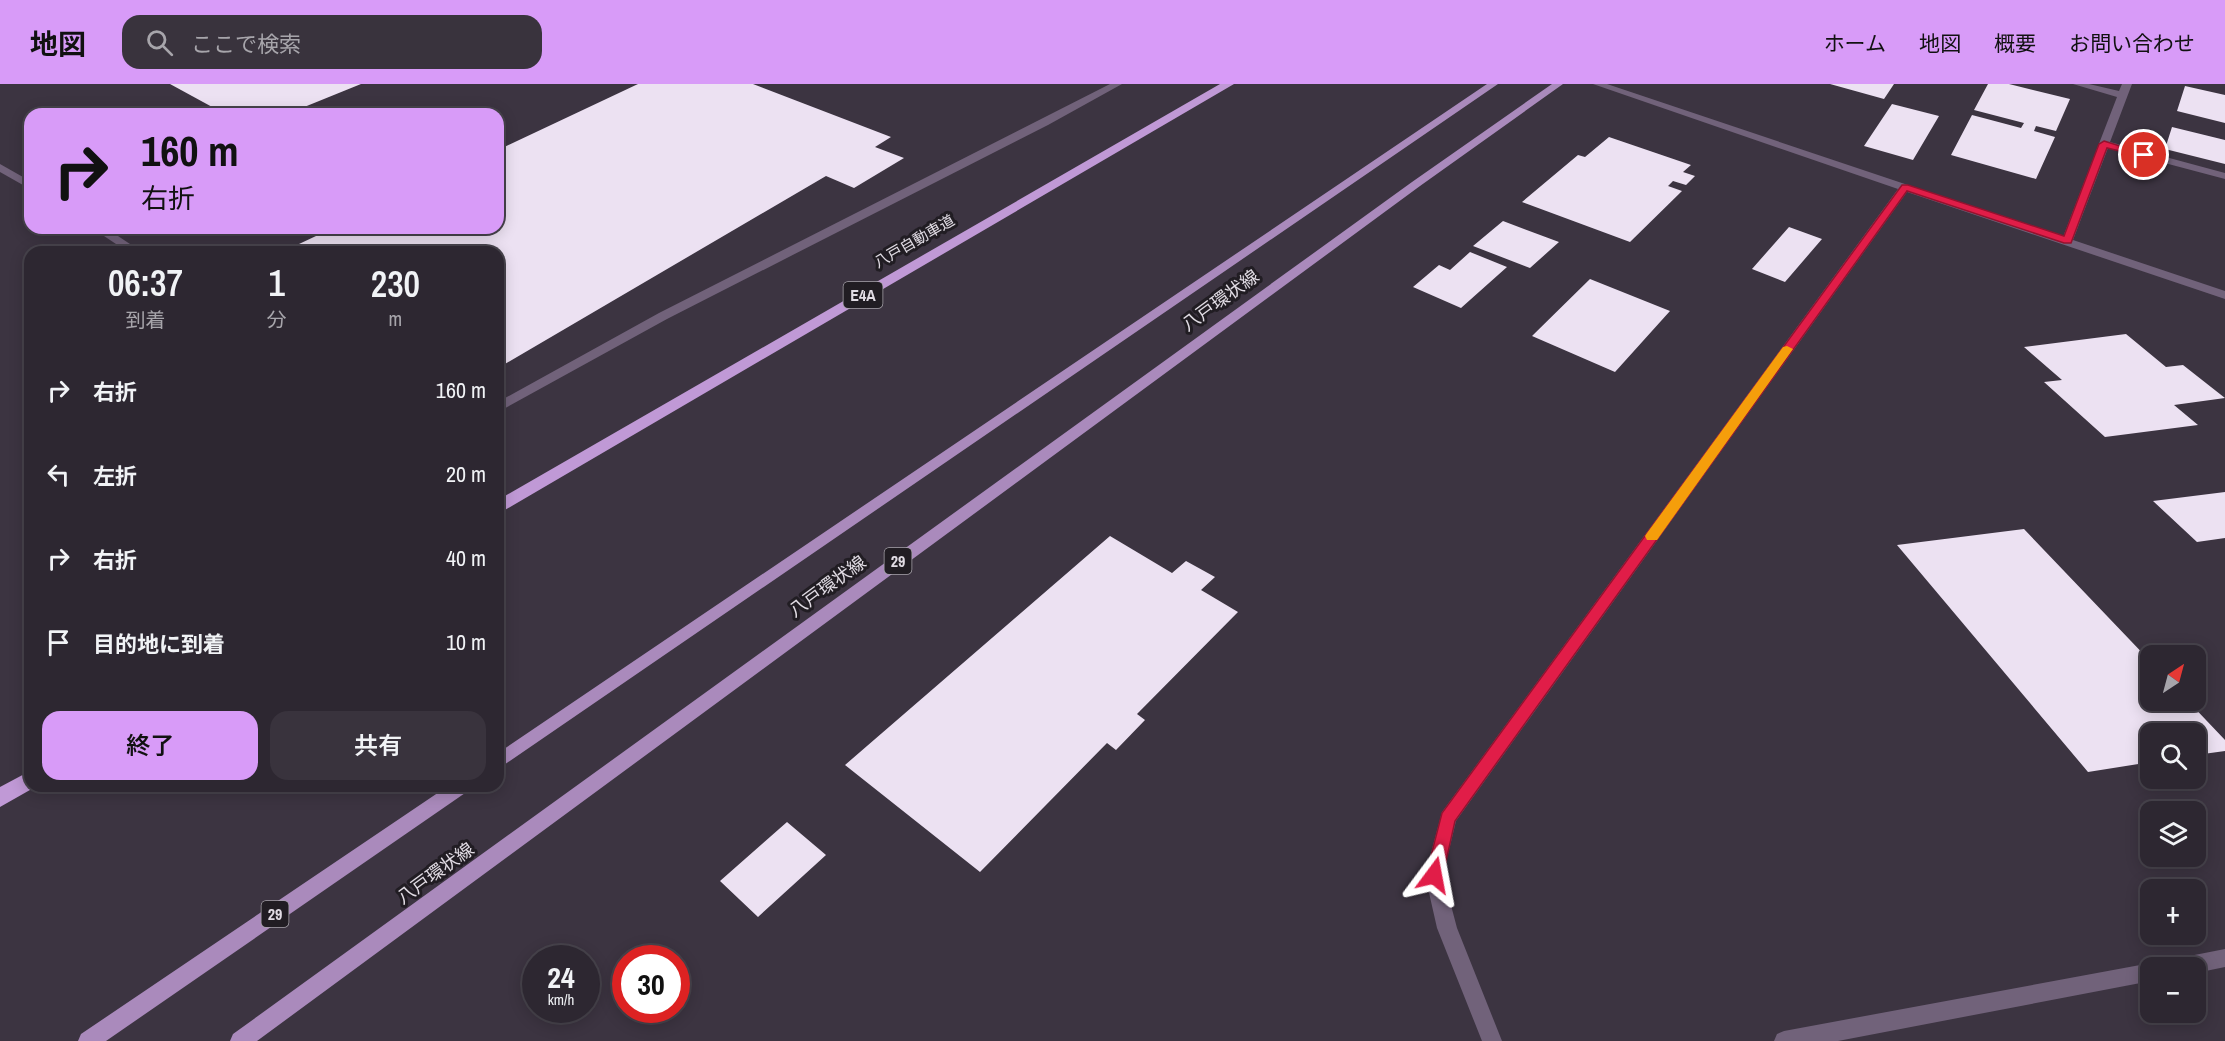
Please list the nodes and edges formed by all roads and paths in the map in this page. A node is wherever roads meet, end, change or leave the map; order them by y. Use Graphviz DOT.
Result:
graph roads {
  1 [pos="1117,84"];
  2 [pos="1228,84"];
  3 [pos="1493,84"];
  4 [pos="1558,84"];
  5 [pos="1598,84"];
  6 [pos="2078,84"];
  7 [pos="2124,89"];
  8 [pos="2104,144"];
  9 [pos="0,167"];
  10 [pos="2225,176"];
  11 [pos="24,182"];
  12 [pos="1905,187"];
  13 [pos="108,234"];
  14 [pos="2067,241"];
  15 [pos="126,246"];
  16 [pos="2225,295"];
  17 [pos="504,405"];
  18 [pos="504,505"];
  19 [pos="504,758"];
  20 [pos="24,784"];
  21 [pos="453,792"];
  22 [pos="0,798"];
  23 [pos="2225,958"];
  24 [pos="2206,962"];
  25 [pos="2140,974"];
  26 [pos="88,1041"];
  27 [pos="240,1041"];
  28 [pos="1492,1041"];
  29 [pos="1784,1041"];
  1 -- 17 [label="street"];
  2 -- 18 [label="highway, 八戸自動車道 / E4A"];
  3 -- 19 [label="main road, 八戸環状線"];
  4 -- 27 [label="main road, 八戸環状線 / 29"];
  5 -- 12 [label="street"];
  6 -- 7 [label="street"];
  7 -- 8 [label="street"];
  8 -- 10 [label="street"];
  8 -- 14 [label="street"];
  9 -- 11 [label="street"];
  12 -- 14 [label="street"];
  12 -- 28 [label="street"];
  13 -- 15 [label="street"];
  14 -- 16 [label="street"];
  20 -- 22 [label="highway"];
  21 -- 26 [label="main road, 29"];
  23 -- 24 [label="street"];
  25 -- 29 [label="street"];
}
